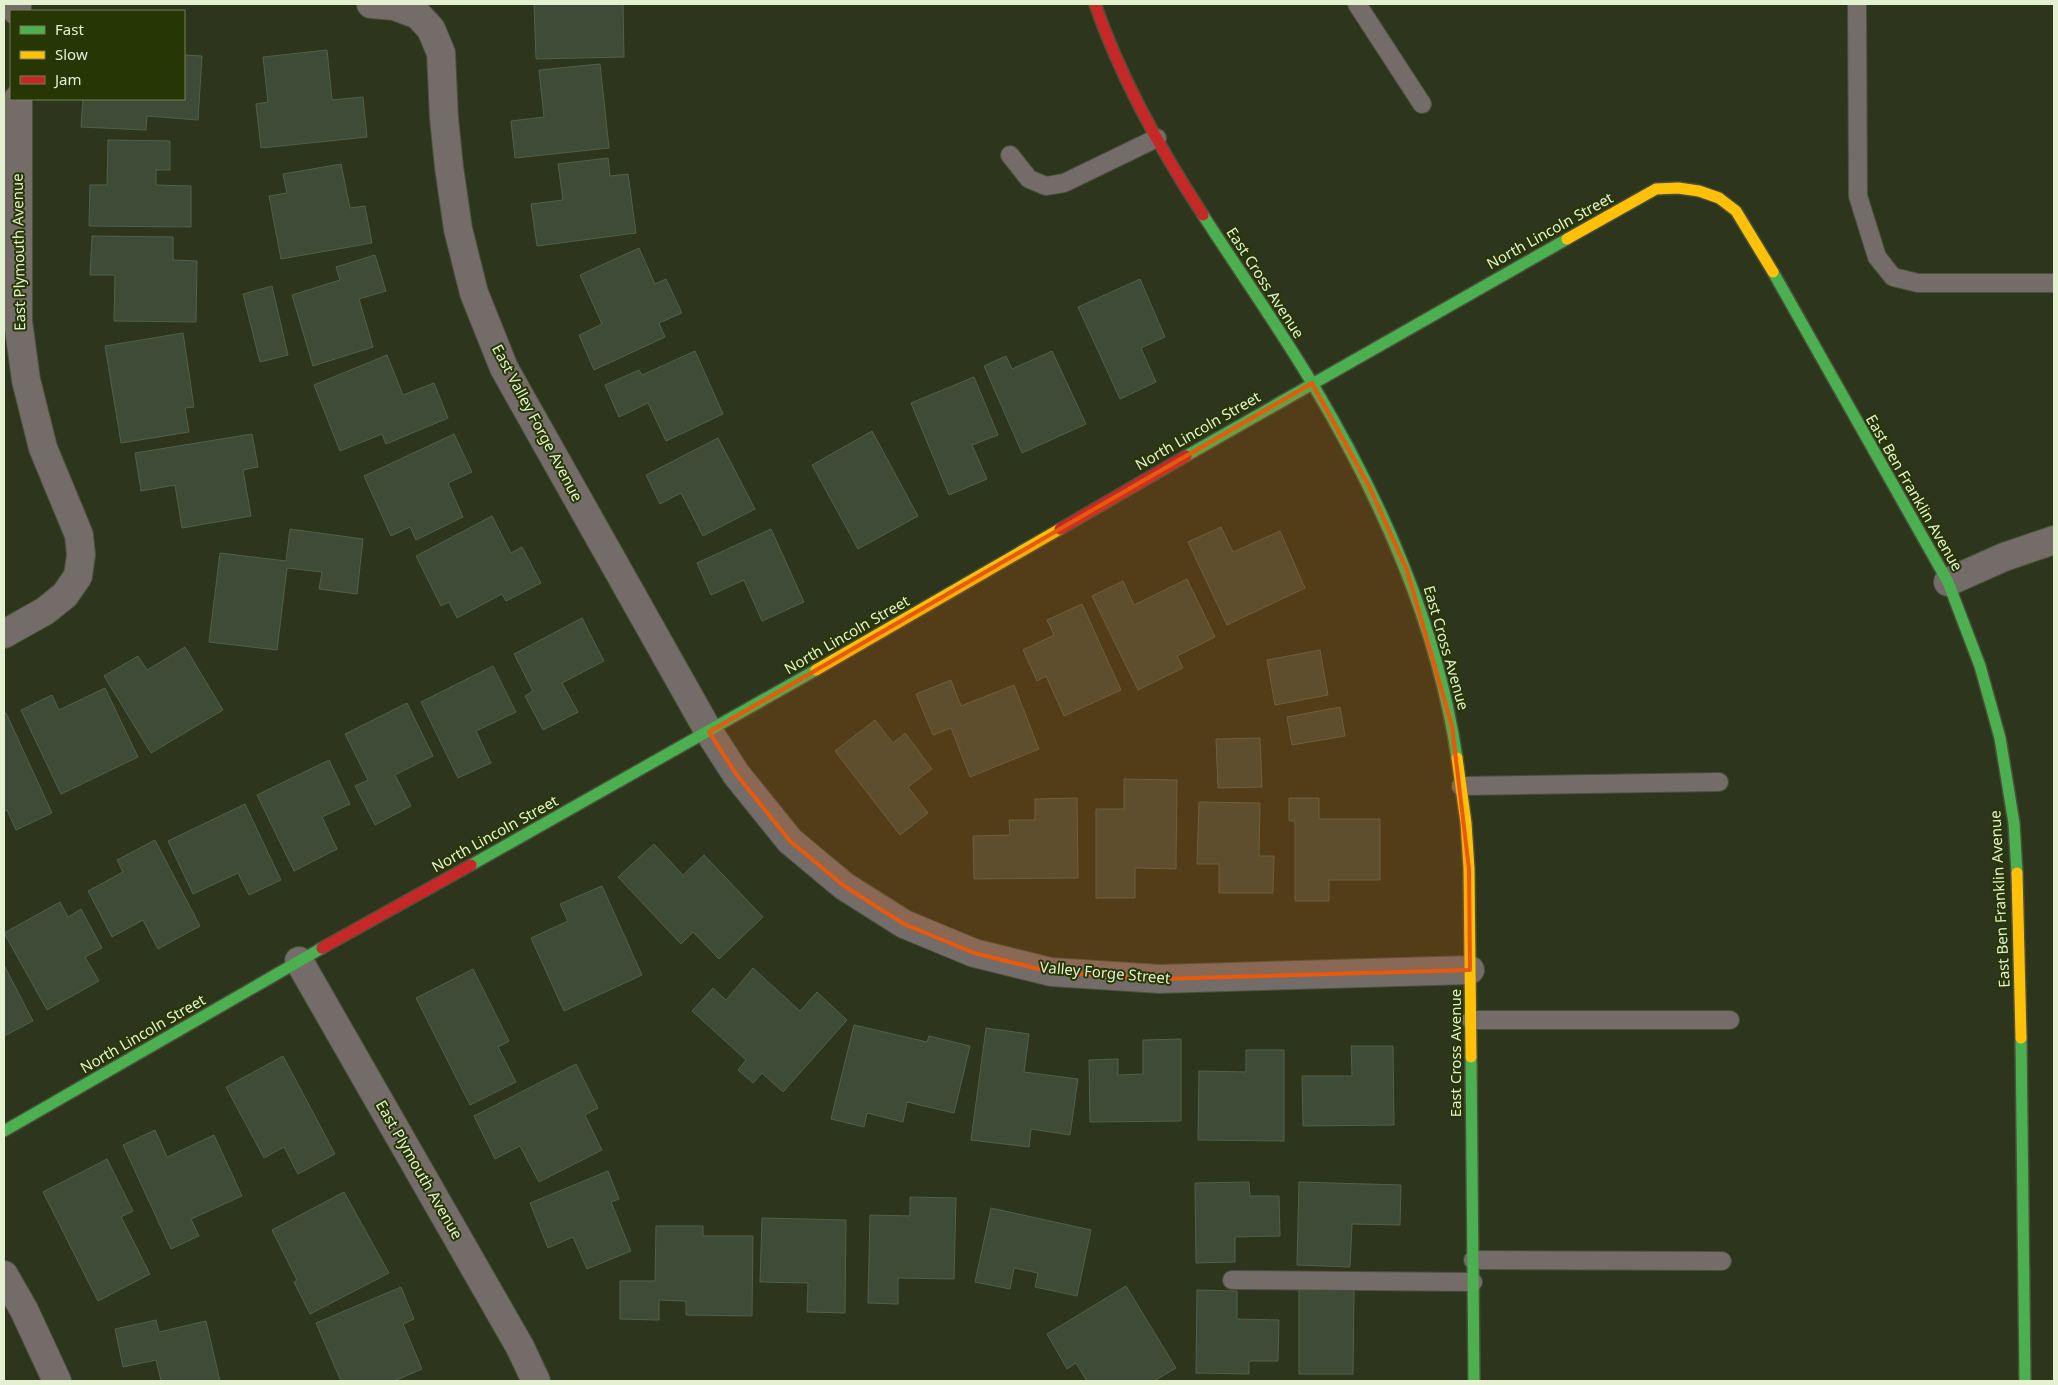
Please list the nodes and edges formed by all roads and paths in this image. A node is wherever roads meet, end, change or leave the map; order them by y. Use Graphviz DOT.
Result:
graph roads {
  1 [pos="371,4"];
  2 [pos="1095,4"];
  3 [pos="1357,4"];
  4 [pos="1857,4"];
  5 [pos="18,100"];
  6 [pos="1422,104"];
  7 [pos="1157,138"];
  8 [pos="1010,155"];
  9 [pos="1711,194"];
  10 [pos="2054,283"];
  11 [pos="1312,383"];
  12 [pos="2054,540"];
  13 [pos="1948,582"];
  14 [pos="4,634"];
  15 [pos="709,732"];
  16 [pos="1719,782"];
  17 [pos="1461,786"];
  18 [pos="299,961"];
  19 [pos="1470,970"];
  20 [pos="1471,1020"];
  21 [pos="1730,1020"];
  22 [pos="4,1131"];
  23 [pos="1472,1260"];
  24 [pos="1722,1261"];
  25 [pos="4,1275"];
  26 [pos="1232,1280"];
  27 [pos="1473,1282"];
  28 [pos="57,1381"];
  29 [pos="536,1381"];
  30 [pos="1474,1381"];
  31 [pos="2025,1381"];
  1 -- 15 [label="street, East Valley Forge Avenue"];
  2 -- 7 [label="street, East Cross Avenue"];
  3 -- 6 [label="lane"];
  4 -- 10 [label="lane"];
  5 -- 14 [label="street, East Plymouth Avenue"];
  7 -- 8 [label="lane"];
  7 -- 11 [label="street, East Cross Avenue"];
  9 -- 11 [label="street, North Lincoln Street"];
  9 -- 13 [label="street, East Ben Franklin Avenue"];
  11 -- 15 [label="street, North Lincoln Street"];
  11 -- 17 [label="street, East Cross Avenue"];
  12 -- 13 [label="street"];
  13 -- 31 [label="street, East Ben Franklin Avenue"];
  15 -- 18 [label="street, North Lincoln Street"];
  15 -- 19 [label="street, Valley Forge Street"];
  16 -- 17 [label="lane"];
  17 -- 19 [label="street, East Cross Avenue"];
  18 -- 22 [label="street, North Lincoln Street"];
  18 -- 29 [label="street, East Plymouth Avenue"];
  19 -- 20 [label="street, East Cross Avenue"];
  20 -- 21 [label="lane"];
  20 -- 23 [label="street, East Cross Avenue"];
  23 -- 24 [label="lane"];
  23 -- 27 [label="street, East Cross Avenue"];
  25 -- 28 [label="street"];
  26 -- 27 [label="lane"];
  27 -- 30 [label="street, East Cross Avenue"];
}
